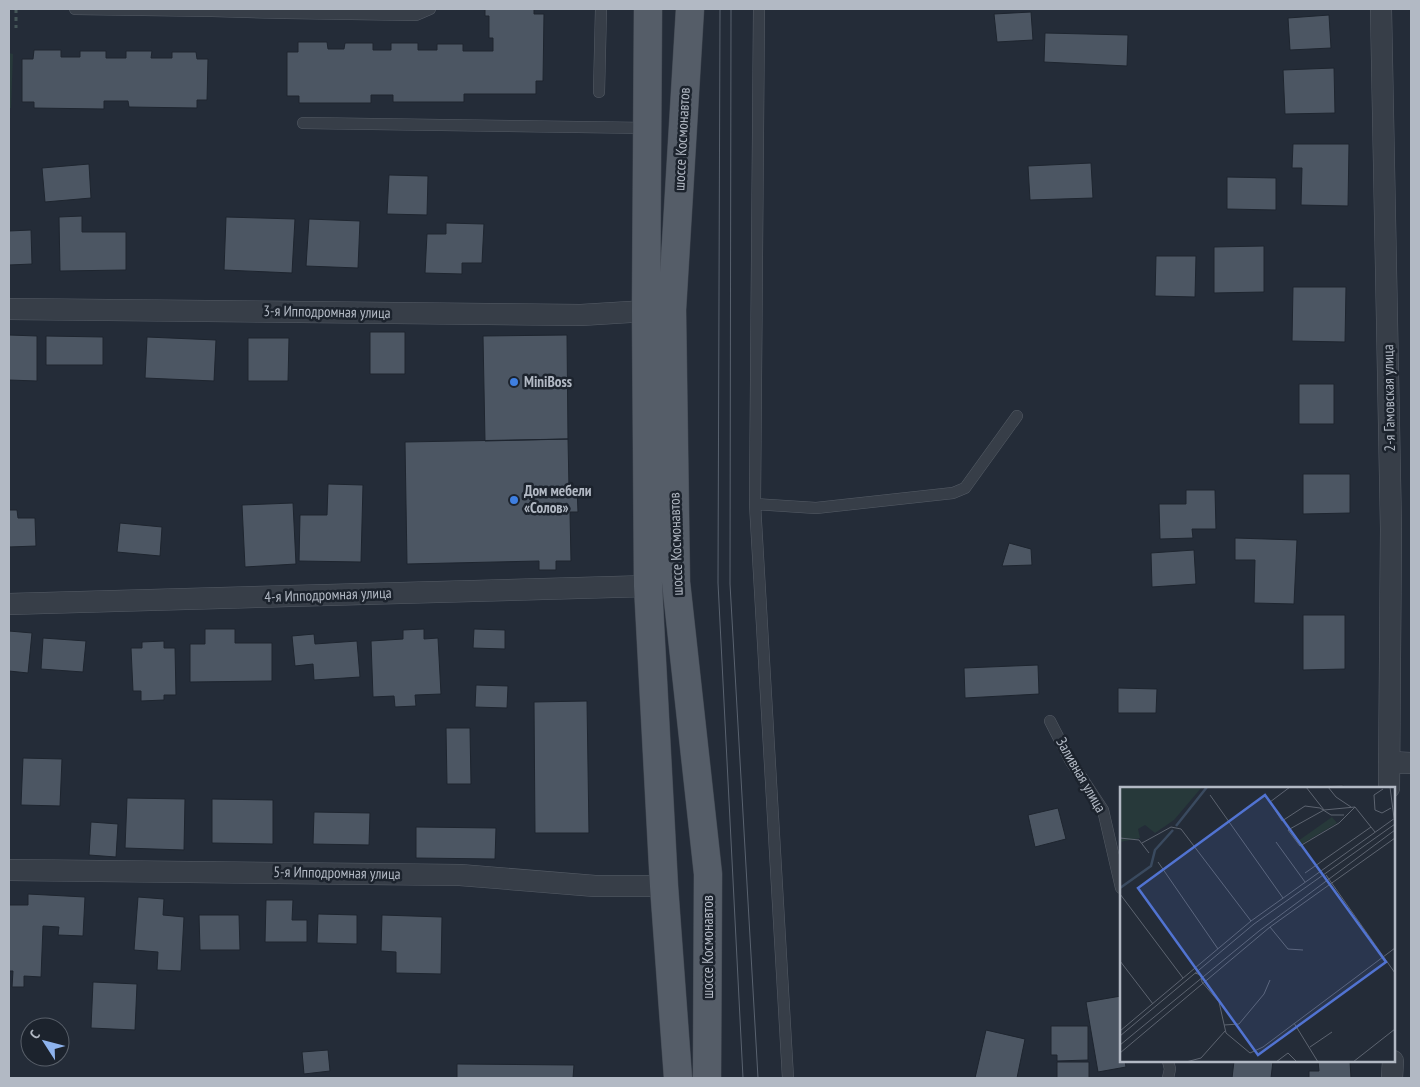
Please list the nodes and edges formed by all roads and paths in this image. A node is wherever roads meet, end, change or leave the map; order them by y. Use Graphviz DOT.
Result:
graph roads {
  1 [pos="16,9"];
  2 [pos="75,9"];
  3 [pos="430,9"];
  4 [pos="601,9"];
  5 [pos="648,9"];
  6 [pos="690,9"];
  7 [pos="759,9"];
  8 [pos="1381,9"];
  9 [pos="212,10"];
  10 [pos="286,11"];
  11 [pos="16,28"];
  12 [pos="599,92"];
  13 [pos="303,123"];
  14 [pos="647,128"];
  15 [pos="9,308"];
  16 [pos="646,311"];
  17 [pos="1017,416"];
  18 [pos="755,504"];
  19 [pos="648,586"];
  20 [pos="9,604"];
  21 [pos="1050,721"];
  22 [pos="1389,762"];
  23 [pos="1411,763"];
  24 [pos="1389,787"];
  25 [pos="9,870"];
  26 [pos="1120,884"];
  27 [pos="664,886"];
  28 [pos="1168,1062"];
  29 [pos="1392,1062"];
  30 [pos="678,1078"];
  31 [pos="707,1078"];
  32 [pos="788,1078"];
  33 [pos="1168,1078"];
  34 [pos="1392,1078"];
  1 -- 11 [label="path"];
  2 -- 9 [label="lane"];
  3 -- 10 [label="lane"];
  4 -- 12 [label="lane"];
  5 -- 14 [label="main road, шоссе Космонавтов"];
  6 -- 31 [label="main road, шоссе Космонавтов"];
  7 -- 18 [label="lane"];
  8 -- 22 [label="street, 2-я Гамовская улица"];
  9 -- 10 [label="lane"];
  13 -- 14 [label="lane"];
  14 -- 16 [label="main road, шоссе Космонавтов"];
  15 -- 16 [label="street, 3-я Ипподромная улица"];
  16 -- 19 [label="main road, шоссе Космонавтов"];
  17 -- 18 [label="lane"];
  18 -- 32 [label="lane"];
  19 -- 20 [label="street, 4-я Ипподромная улица"];
  19 -- 27 [label="main road, шоссе Космонавтов"];
  21 -- 26 [label="lane, Заливная улица"];
  22 -- 23 [label="street"];
  22 -- 24 [label="street, 2-я Гамовская улица"];
  25 -- 27 [label="street, 5-я Ипподромная улица"];
  27 -- 30 [label="main road, шоссе Космонавтов"];
  28 -- 33 [label="lane"];
  29 -- 34 [label="street"];
}
